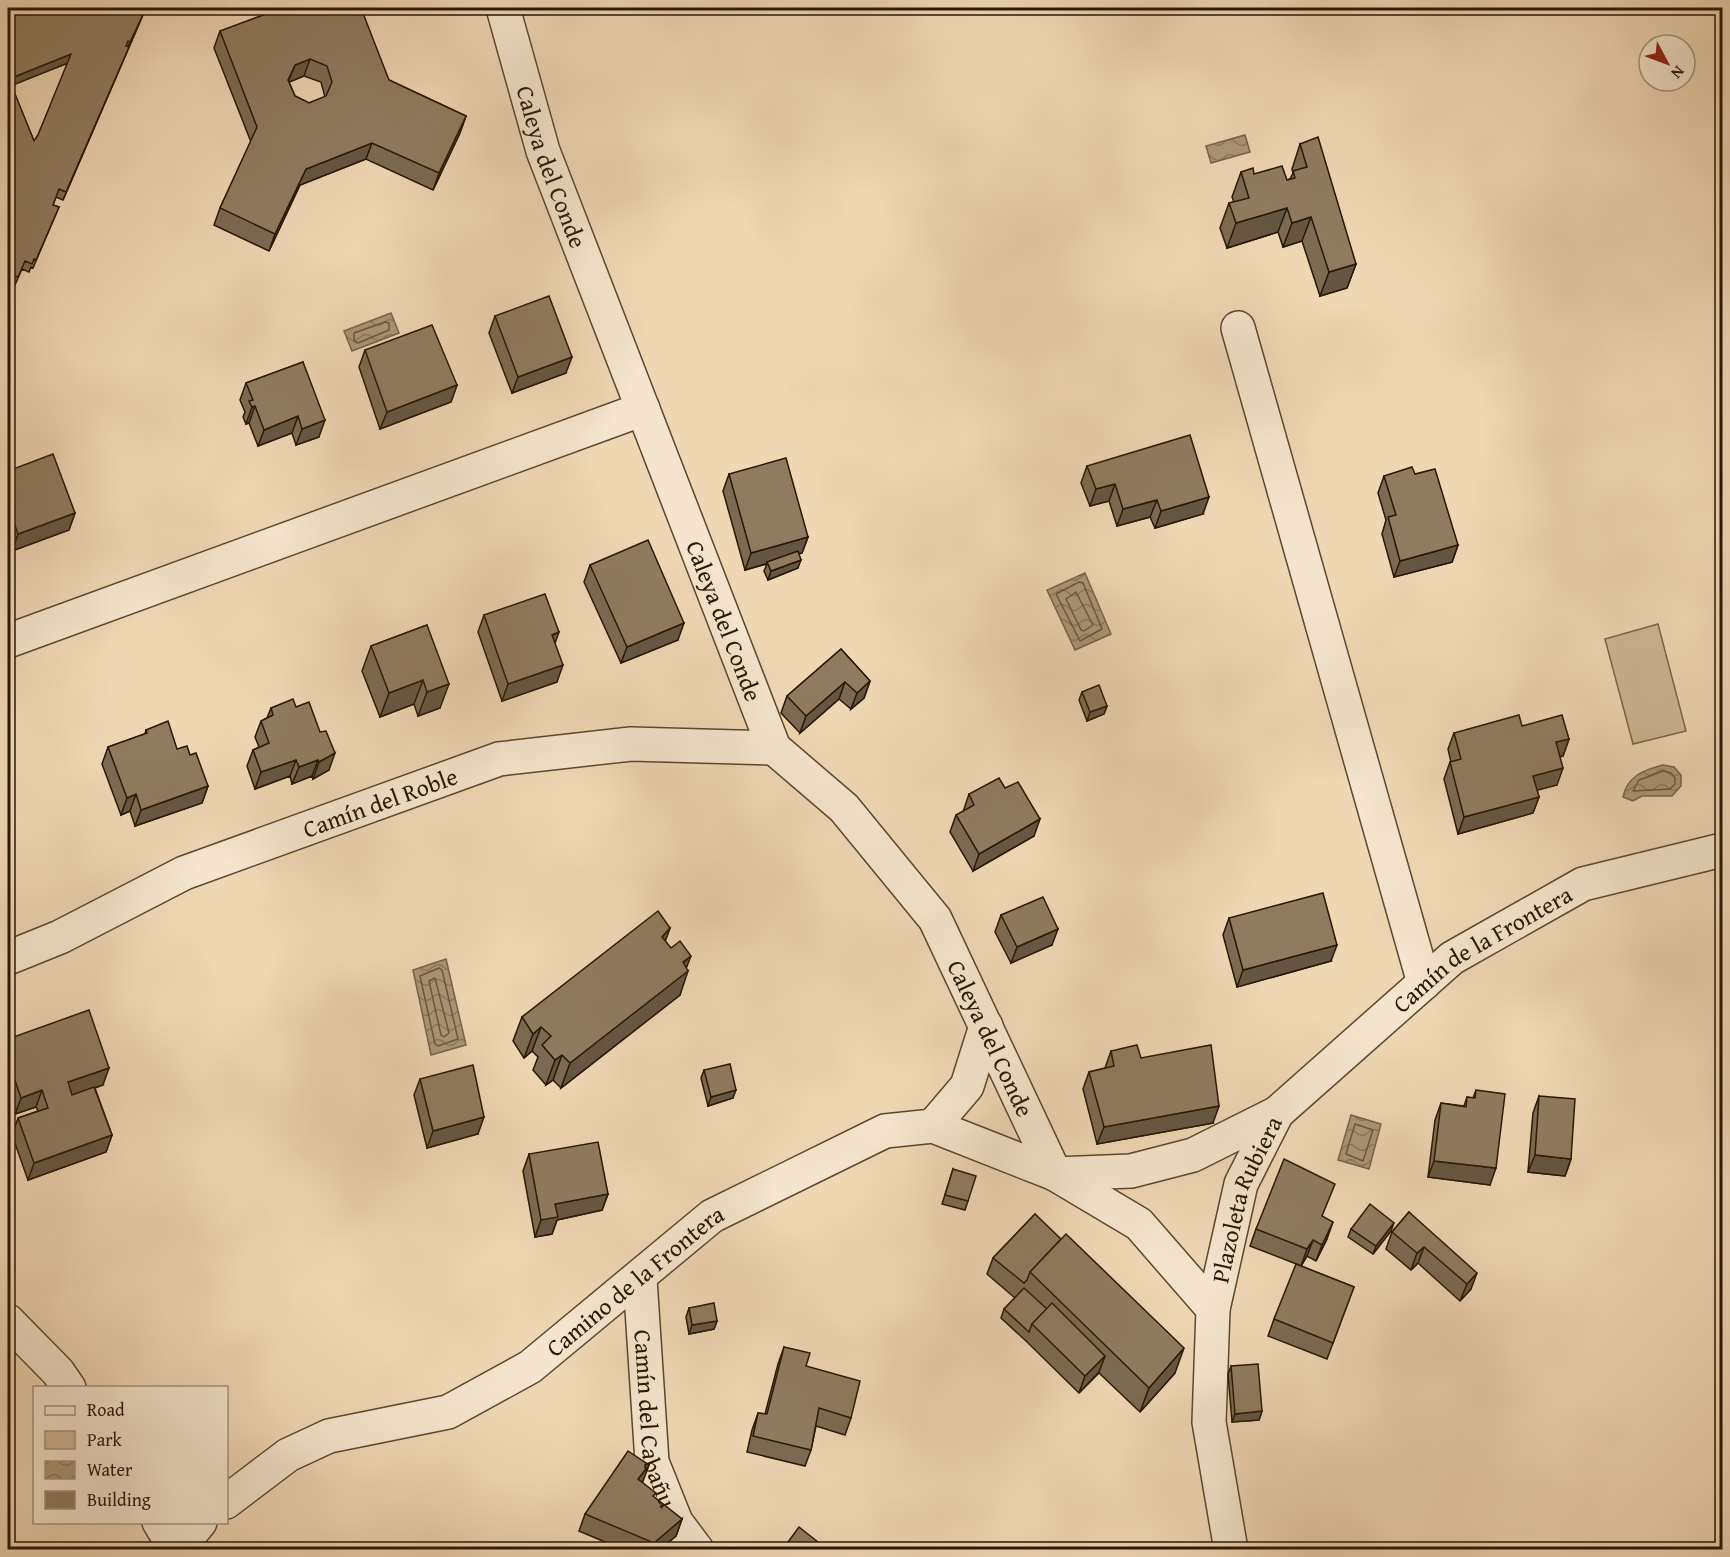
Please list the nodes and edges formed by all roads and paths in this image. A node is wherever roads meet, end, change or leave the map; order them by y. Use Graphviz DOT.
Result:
graph roads {
  1 [pos="503,8"];
  2 [pos="1238,328"];
  3 [pos="643,409"];
  4 [pos="8,641"];
  5 [pos="774,748"];
  6 [pos="1722,850"];
  7 [pos="8,958"];
  8 [pos="1424,983"];
  9 [pos="986,1026"];
  10 [pos="1277,1113"];
  11 [pos="933,1126"];
  12 [pos="1055,1174"];
  13 [pos="640,1279"];
  14 [pos="1213,1309"];
  15 [pos="8,1321"];
  16 [pos="68,1386"];
  17 [pos="228,1500"];
  18 [pos="160,1524"];
  19 [pos="198,1524"];
  20 [pos="176,1550"];
  21 [pos="697,1550"];
  22 [pos="1231,1550"];
  1 -- 3 [label="street, Caleya del Conde"];
  2 -- 8 [label="street"];
  3 -- 4 [label="street"];
  3 -- 5 [label="street, Caleya del Conde"];
  5 -- 7 [label="street, Camín del Roble"];
  5 -- 9 [label="street, Caleya del Conde"];
  6 -- 8 [label="street, Camín de la Frontera"];
  8 -- 10 [label="street, Camín de la Frontera"];
  9 -- 11 [label="street"];
  9 -- 12 [label="street, Caleya del Conde"];
  10 -- 12 [label="street, Plazoleta Rubiera"];
  10 -- 14 [label="street, Plazoleta Rubiera"];
  11 -- 12 [label="street, Camino de la Frontera"];
  11 -- 13 [label="street, Camino de la Frontera"];
  12 -- 14 [label="street, Plazoleta Rubiera"];
  13 -- 17 [label="street, Camino de la Frontera"];
  13 -- 21 [label="street, Camín del Cabañu"];
  14 -- 22 [label="street"];
  15 -- 16 [label="street"];
  18 -- 20 [label="street"];
  19 -- 20 [label="street"];
}
